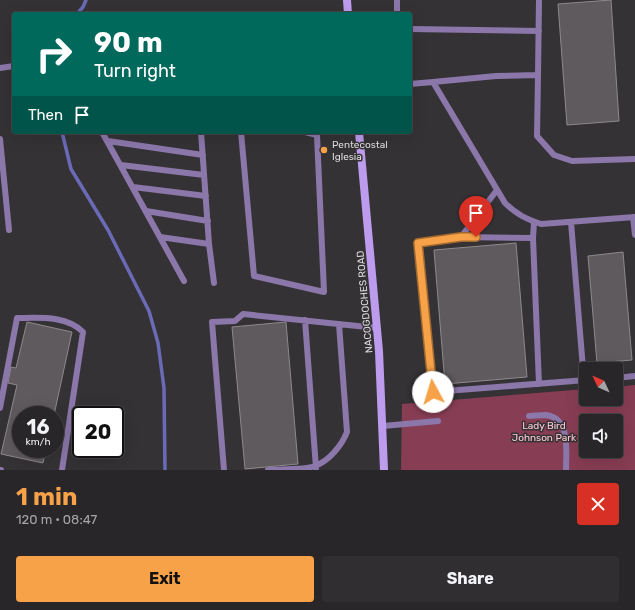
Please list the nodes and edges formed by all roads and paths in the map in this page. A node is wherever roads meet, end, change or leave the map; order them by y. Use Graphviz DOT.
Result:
graph roads {
  1 [pos="347,0"];
  2 [pos="397,0"];
  3 [pos="539,0"];
  4 [pos="348,12"];
  5 [pos="397,12"];
  6 [pos="412,29"];
  7 [pos="539,31"];
  8 [pos="12,66"];
  9 [pos="0,68"];
  10 [pos="538,75"];
  11 [pos="433,82"];
  12 [pos="412,84"];
  13 [pos="103,134"];
  14 [pos="201,134"];
  15 [pos="241,134"];
  16 [pos="313,134"];
  17 [pos="359,134"];
  18 [pos="0,139"];
  19 [pos="108,141"];
  20 [pos="203,154"];
  21 [pos="635,159"];
  22 [pos="121,165"];
  23 [pos="204,175"];
  24 [pos="133,187"];
  25 [pos="497,190"];
  26 [pos="206,196"];
  27 [pos="146,211"];
  28 [pos="634,217"];
  29 [pos="208,221"];
  30 [pos="534,222"];
  31 [pos="571,222"];
  32 [pos="9,230"];
  33 [pos="635,235"];
  34 [pos="160,237"];
  35 [pos="461,237"];
  36 [pos="533,238"];
  37 [pos="209,244"];
  38 [pos="184,281"];
  39 [pos="214,283"];
  40 [pos="305,320"];
  41 [pos="339,324"];
  42 [pos="377,328"];
  43 [pos="583,362"];
  44 [pos="635,376"];
  45 [pos="623,377"];
  46 [pos="579,381"];
  47 [pos="539,384"];
  48 [pos="0,408"];
  49 [pos="529,416"];
  50 [pos="438,421"];
  51 [pos="383,426"];
  52 [pos="316,468"];
  53 [pos="62,470"];
  54 [pos="224,470"];
  55 [pos="268,470"];
  56 [pos="384,470"];
  57 [pos="566,470"];
  1 -- 4 [label="main road"];
  2 -- 5 [label="lane"];
  3 -- 7 [label="lane"];
  6 -- 7 [label="lane"];
  7 -- 10 [label="lane"];
  8 -- 9 [label="lane"];
  10 -- 11 [label="lane"];
  10 -- 21 [label="lane"];
  11 -- 12 [label="lane"];
  11 -- 25 [label="lane"];
  13 -- 19 [label="lane"];
  14 -- 20 [label="lane"];
  15 -- 16 [label="lane"];
  17 -- 42 [label="main road, NACOGDOCHES ROAD"];
  18 -- 32 [label="lane"];
  19 -- 20 [label="lane"];
  19 -- 22 [label="lane"];
  20 -- 23 [label="lane"];
  22 -- 23 [label="lane"];
  22 -- 24 [label="lane"];
  23 -- 26 [label="lane"];
  24 -- 26 [label="lane"];
  24 -- 27 [label="lane"];
  25 -- 30 [label="lane"];
  25 -- 35 [label="lane"];
  26 -- 29 [label="lane"];
  27 -- 29 [label="lane"];
  27 -- 34 [label="lane"];
  28 -- 31 [label="lane"];
  28 -- 33 [label="lane"];
  29 -- 37 [label="lane"];
  30 -- 31 [label="lane"];
  30 -- 36 [label="lane"];
  31 -- 43 [label="lane"];
  34 -- 37 [label="lane"];
  34 -- 38 [label="lane"];
  35 -- 36 [label="lane"];
  35 -- 47 [label="lane"];
  36 -- 47 [label="lane"];
  37 -- 39 [label="lane"];
  40 -- 41 [label="lane"];
  40 -- 52 [label="lane"];
  40 -- 54 [label="lane"];
  41 -- 42 [label="lane"];
  41 -- 52 [label="lane"];
  42 -- 51 [label="main road, NACOGDOCHES ROAD"];
  44 -- 45 [label="lane"];
  46 -- 47 [label="lane"];
  48 -- 53 [label="lane"];
  49 -- 57 [label="lane"];
  50 -- 51 [label="lane"];
  51 -- 56 [label="main road, NACOGDOCHES ROAD"];
  52 -- 55 [label="lane"];
}
